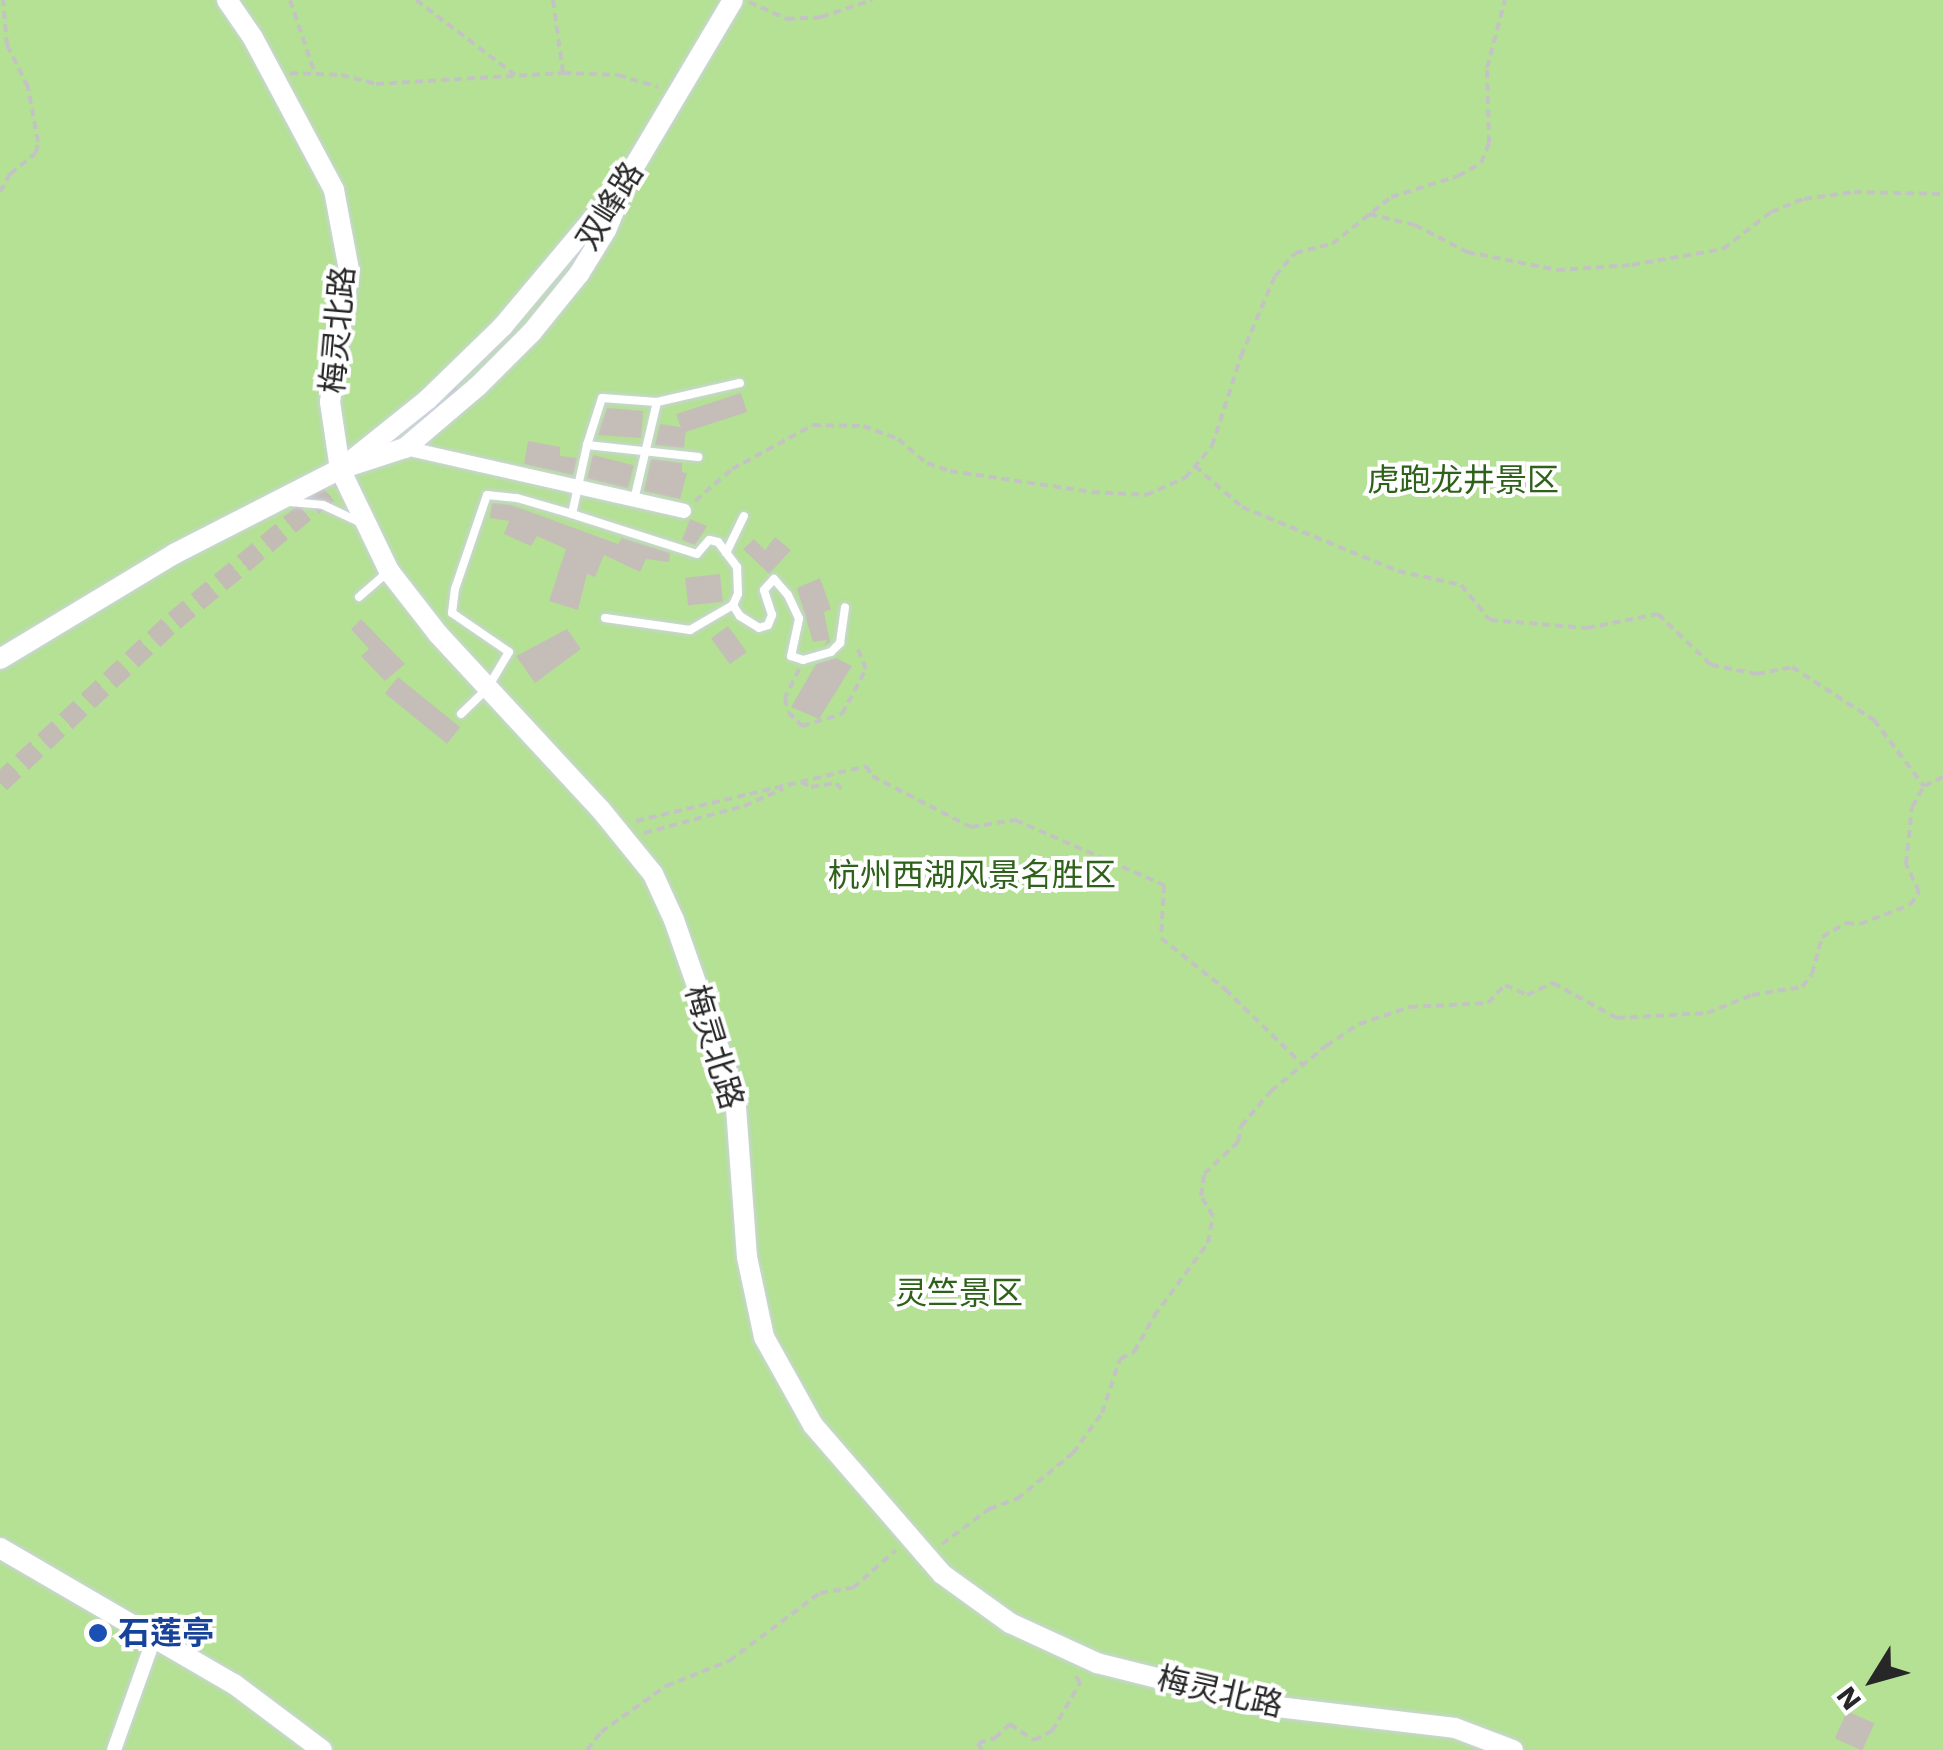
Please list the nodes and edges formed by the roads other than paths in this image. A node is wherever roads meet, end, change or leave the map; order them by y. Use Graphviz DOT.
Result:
graph roads {
  1 [pos="227,0"];
  2 [pos="733,0"];
  3 [pos="628,178"];
  4 [pos="740,383"];
  5 [pos="456,388"];
  6 [pos="657,402"];
  7 [pos="587,445"];
  8 [pos="405,448"];
  9 [pos="648,449"];
  10 [pos="698,457"];
  11 [pos="340,469"];
  12 [pos="580,488"];
  13 [pos="634,500"];
  14 [pos="684,510"];
  15 [pos="252,513"];
  16 [pos="572,514"];
  17 [pos="744,516"];
  18 [pos="374,538"];
  19 [pos="726,553"];
  20 [pos="390,570"];
  21 [pos="358,597"];
  22 [pos="734,605"];
  23 [pos="845,606"];
  24 [pos="605,618"];
  25 [pos="0,659"];
  26 [pos="487,688"];
  27 [pos="461,714"];
  28 [pos="0,1548"];
  29 [pos="154,1638"];
  30 [pos="114,1750"];
  31 [pos="322,1750"];
  32 [pos="1512,1750"];
  1 -- 11 [label="main road, 梅灵北路"];
  2 -- 3 [label="main road, 双峰路"];
  3 -- 5 [label="main road, 双峰路"];
  3 -- 8 [label="main road"];
  3 -- 11 [label="main road"];
  4 -- 6 [label="lane"];
  6 -- 7 [label="lane"];
  6 -- 9 [label="lane"];
  7 -- 9 [label="lane"];
  7 -- 12 [label="lane"];
  8 -- 11 [label="main road"];
  8 -- 12 [label="street"];
  9 -- 10 [label="lane"];
  9 -- 13 [label="lane"];
  11 -- 15 [label="main road"];
  11 -- 18 [label="main road, 梅灵北路"];
  12 -- 13 [label="street"];
  12 -- 16 [label="lane"];
  13 -- 14 [label="street"];
  15 -- 18 [label="lane"];
  15 -- 25 [label="main road"];
  16 -- 19 [label="lane"];
  16 -- 26 [label="lane"];
  17 -- 19 [label="lane"];
  18 -- 20 [label="main road, 梅灵北路"];
  19 -- 22 [label="lane"];
  20 -- 21 [label="lane"];
  20 -- 26 [label="main road, 梅灵北路"];
  22 -- 23 [label="lane"];
  22 -- 24 [label="lane"];
  26 -- 27 [label="lane"];
  26 -- 32 [label="main road, 梅灵北路"];
  28 -- 29 [label="main road"];
  29 -- 30 [label="street"];
  29 -- 31 [label="main road"];
}
